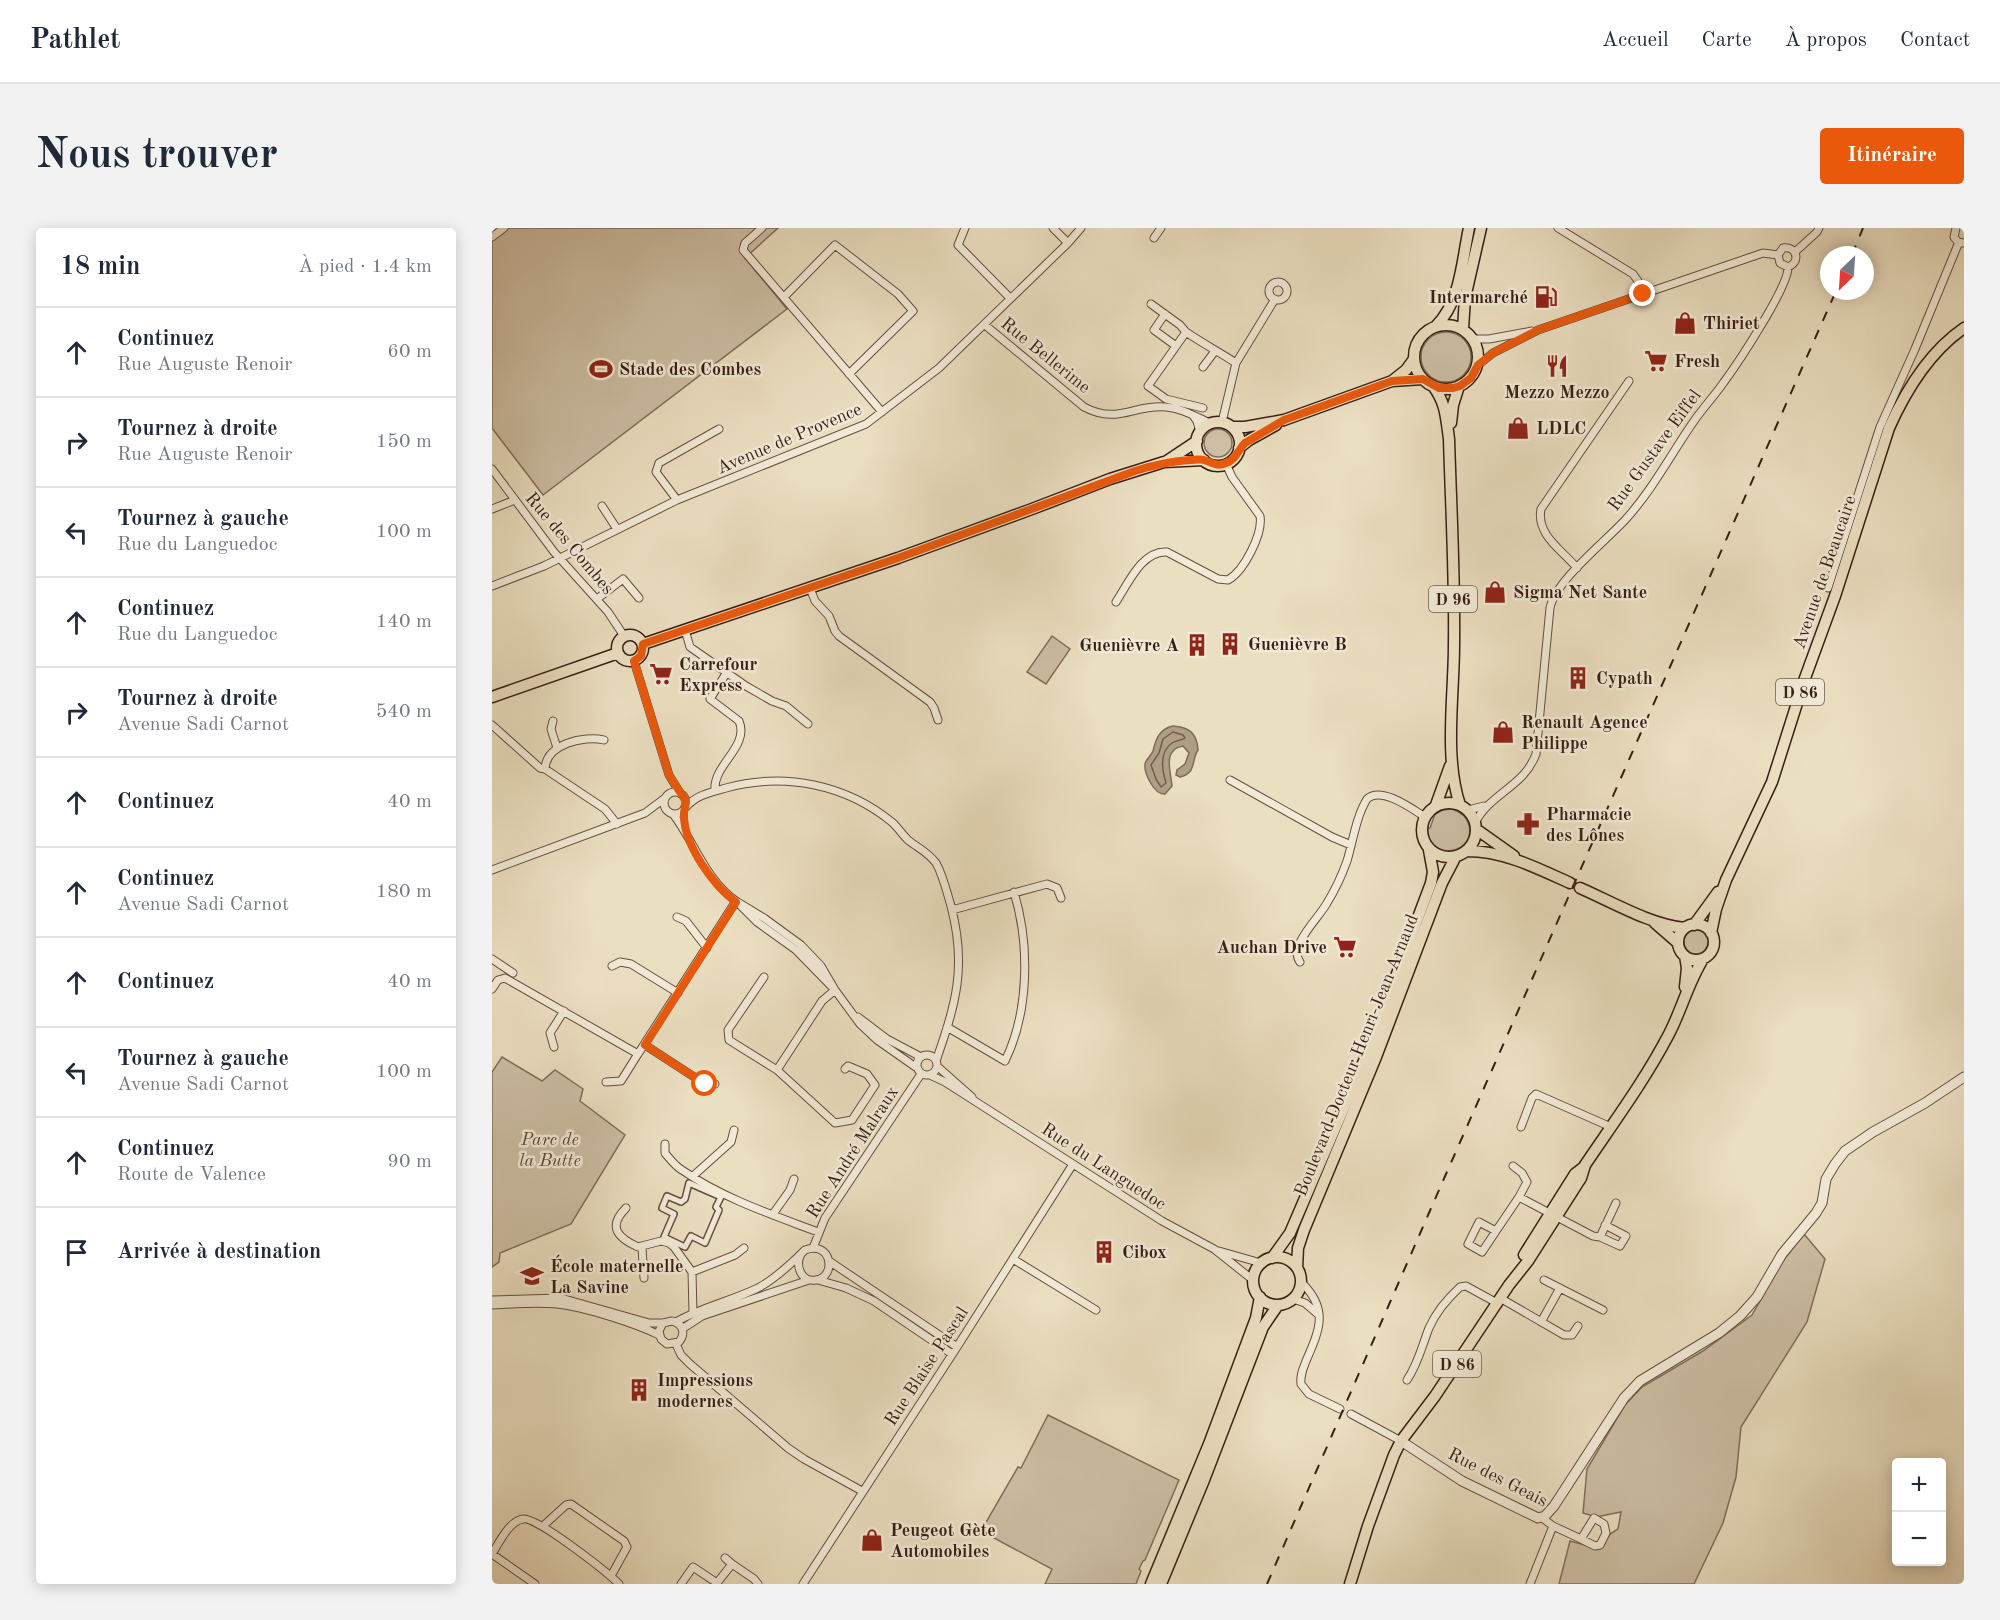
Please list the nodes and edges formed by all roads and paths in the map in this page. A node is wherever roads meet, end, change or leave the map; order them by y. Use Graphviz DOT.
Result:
graph roads {
  1 [pos="504,228"];
  2 [pos="762,228"];
  3 [pos="965,228"];
  4 [pos="1053,228"];
  5 [pos="1081,228"];
  6 [pos="1161,228"];
  7 [pos="1470,228"];
  8 [pos="1481,228"];
  9 [pos="1558,228"];
  10 [pos="1819,228"];
  11 [pos="1954,229"];
  12 [pos="492,237"];
  13 [pos="1154,238"];
  14 [pos="1961,242"];
  15 [pos="1068,243"];
  16 [pos="1795,252"];
  17 [pos="1778,255"];
  18 [pos="1788,267"];
  19 [pos="1643,294"];
  20 [pos="784,297"];
  21 [pos="1010,297"];
  22 [pos="1275,299"];
  23 [pos="1151,304"];
  24 [pos="1165,314"];
  25 [pos="985,325"];
  26 [pos="1436,326"];
  27 [pos="1964,328"];
  28 [pos="1463,329"];
  29 [pos="1538,330"];
  30 [pos="1186,332"];
  31 [pos="1474,339"];
  32 [pos="1176,346"];
  33 [pos="1215,351"];
  34 [pos="1414,359"];
  35 [pos="1236,363"];
  36 [pos="1478,365"];
  37 [pos="1203,367"];
  38 [pos="849,374"];
  39 [pos="1423,379"];
  40 [pos="1392,381"];
  41 [pos="1629,381"];
  42 [pos="1432,386"];
  43 [pos="1460,386"];
  44 [pos="1203,408"];
  45 [pos="882,412"];
  46 [pos="1192,415"];
  47 [pos="1284,420"];
  48 [pos="1221,424"];
  49 [pos="718,429"];
  50 [pos="1198,436"];
  51 [pos="1449,439"];
  52 [pos="1239,448"];
  53 [pos="1204,460"];
  54 [pos="1164,462"];
  55 [pos="1226,464"];
  56 [pos="492,469"];
  57 [pos="677,500"];
  58 [pos="515,501"];
  59 [pos="602,506"];
  60 [pos="492,509"];
  61 [pos="617,529"];
  62 [pos="560,558"];
  63 [pos="1577,568"];
  64 [pos="492,586"];
  65 [pos="810,588"];
  66 [pos="1828,588"];
  67 [pos="639,598"];
  68 [pos="597,599"];
  69 [pos="1116,602"];
  70 [pos="685,630"];
  71 [pos="624,636"];
  72 [pos="643,644"];
  73 [pos="618,653"];
  74 [pos="634,661"];
  75 [pos="727,672"];
  76 [pos="492,697"];
  77 [pos="938,720"];
  78 [pos="553,721"];
  79 [pos="808,724"];
  80 [pos="492,725"];
  81 [pos="604,740"];
  82 [pos="557,748"];
  83 [pos="1452,759"];
  84 [pos="545,769"];
  85 [pos="669,775"];
  86 [pos="1230,780"];
  87 [pos="715,791"];
  88 [pos="681,794"];
  89 [pos="667,797"];
  90 [pos="695,798"];
  91 [pos="1436,805"];
  92 [pos="1487,805"];
  93 [pos="1464,807"];
  94 [pos="685,809"];
  95 [pos="645,813"];
  96 [pos="671,813"];
  97 [pos="1425,817"];
  98 [pos="617,824"];
  99 [pos="1476,826"];
  100 [pos="688,835"];
  101 [pos="1351,845"];
  102 [pos="1430,850"];
  103 [pos="1467,851"];
  104 [pos="1456,856"];
  105 [pos="1524,863"];
  106 [pos="492,870"];
  107 [pos="1726,880"];
  108 [pos="1014,892"];
  109 [pos="1061,898"];
  110 [pos="736,902"];
  111 [pos="952,910"];
  112 [pos="676,917"];
  113 [pos="1650,919"];
  114 [pos="1690,926"];
  115 [pos="1711,933"];
  116 [pos="1678,943"];
  117 [pos="707,948"];
  118 [pos="1685,956"];
  119 [pos="492,959"];
  120 [pos="1703,959"];
  121 [pos="1300,962"];
  122 [pos="612,966"];
  123 [pos="513,973"];
  124 [pos="764,977"];
  125 [pos="492,989"];
  126 [pos="835,990"];
  127 [pos="678,993"];
  128 [pos="1684,996"];
  129 [pos="564,1011"];
  130 [pos="851,1011"];
  131 [pos="945,1031"];
  132 [pos="645,1045"];
  133 [pos="554,1047"];
  134 [pos="638,1054"];
  135 [pos="925,1056"];
  136 [pos="937,1063"];
  137 [pos="845,1069"];
  138 [pos="777,1070"];
  139 [pos="919,1071"];
  140 [pos="930,1075"];
  141 [pos="1964,1077"];
  142 [pos="606,1082"];
  143 [pos="715,1084"];
  144 [pos="981,1105"];
  145 [pos="1521,1127"];
  146 [pos="1611,1127"];
  147 [pos="734,1130"];
  148 [pos="665,1144"];
  149 [pos="1073,1164"];
  150 [pos="1513,1166"];
  151 [pos="693,1176"];
  152 [pos="794,1179"];
  153 [pos="1519,1197"];
  154 [pos="1616,1203"];
  155 [pos="626,1208"];
  156 [pos="719,1210"];
  157 [pos="773,1214"];
  158 [pos="1553,1214"];
  159 [pos="1605,1226"];
  160 [pos="1496,1231"];
  161 [pos="818,1232"];
  162 [pos="1600,1237"];
  163 [pos="642,1248"];
  164 [pos="744,1248"];
  165 [pos="813,1248"];
  166 [pos="1214,1249"];
  167 [pos="801,1254"];
  168 [pos="1272,1258"];
  169 [pos="1013,1259"];
  170 [pos="829,1261"];
  171 [pos="1262,1263"];
  172 [pos="1297,1268"];
  173 [pos="692,1272"];
  174 [pos="644,1278"];
  175 [pos="809,1280"];
  176 [pos="818,1280"];
  177 [pos="1253,1280"];
  178 [pos="1544,1280"];
  179 [pos="1301,1282"];
  180 [pos="1560,1288"];
  181 [pos="1260,1297"];
  182 [pos="1293,1299"];
  183 [pos="492,1300"];
  184 [pos="1499,1300"];
  185 [pos="492,1305"];
  186 [pos="1278,1305"];
  187 [pos="1096,1310"];
  188 [pos="1603,1310"];
  189 [pos="693,1313"];
  190 [pos="1319,1315"];
  191 [pos="676,1322"];
  192 [pos="1541,1322"];
  193 [pos="663,1323"];
  194 [pos="1578,1326"];
  195 [pos="682,1329"];
  196 [pos="659,1335"];
  197 [pos="676,1344"];
  198 [pos="957,1347"];
  199 [pos="952,1354"];
  200 [pos="1407,1380"];
  201 [pos="1340,1409"];
  202 [pos="1351,1414"];
  203 [pos="1401,1441"];
  204 [pos="862,1491"];
  205 [pos="1541,1517"];
  206 [pos="543,1526"];
  207 [pos="1553,1526"];
  208 [pos="1581,1539"];
  209 [pos="492,1554"];
  210 [pos="725,1558"];
  211 [pos="732,1564"];
  212 [pos="611,1576"];
  213 [pos="535,1584"];
  214 [pos="620,1584"];
  215 [pos="681,1584"];
  216 [pos="758,1584"];
  217 [pos="803,1584"];
  218 [pos="1151,1584"];
  219 [pos="1161,1584"];
  220 [pos="1350,1584"];
  221 [pos="1530,1584"];
  1 -- 12 [label="street"];
  2 -- 20 [label="street"];
  3 -- 21 [label="street"];
  4 -- 15 [label="street"];
  5 -- 15 [label="street, Avenue de Provence"];
  6 -- 13 [label="street"];
  7 -- 26 [label="main road"];
  8 -- 28 [label="main road"];
  9 -- 19 [label="street"];
  10 -- 16 [label="street"];
  11 -- 14 [label="street"];
  14 -- 66 [label="street, Avenue de Beaucaire"];
  15 -- 21 [label="street, Avenue de Provence"];
  16 -- 17 [label="street"];
  16 -- 18 [label="street"];
  17 -- 18 [label="street"];
  17 -- 19 [label="street"];
  18 -- 63 [label="street, Rue Gustave Eiffel"];
  19 -- 29 [label="street"];
  20 -- 38 [label="street"];
  20 -- 38 [label="street"];
  21 -- 25 [label="street, Avenue de Provence"];
  22 -- 35 [label="street"];
  23 -- 24 [label="street"];
  24 -- 30 [label="street"];
  24 -- 32 [label="street"];
  25 -- 45 [label="street, Avenue de Provence"];
  25 -- 46 [label="street, Rue Bellerime"];
  26 -- 28 [label="main road"];
  26 -- 34 [label="main road"];
  27 -- 107 [label="main road, Avenue de Beaucaire / D 86"];
  28 -- 31 [label="main road"];
  29 -- 31 [label="street"];
  29 -- 36 [label="street"];
  30 -- 32 [label="street"];
  30 -- 33 [label="street"];
  31 -- 36 [label="main road"];
  32 -- 44 [label="street"];
  33 -- 35 [label="street"];
  33 -- 37 [label="street"];
  34 -- 39 [label="main road"];
  34 -- 40 [label="main road"];
  35 -- 48 [label="street"];
  36 -- 43 [label="main road"];
  38 -- 45 [label="street"];
  39 -- 40 [label="main road"];
  39 -- 42 [label="main road"];
  40 -- 47 [label="main road"];
  41 -- 63 [label="street"];
  42 -- 43 [label="main road"];
  42 -- 51 [label="main road, D 96"];
  43 -- 51 [label="main road, D 96"];
  45 -- 57 [label="street, Avenue de Provence"];
  46 -- 48 [label="street, Rue Bellerime"];
  46 -- 50 [label="street"];
  47 -- 48 [label="main road"];
  47 -- 52 [label="main road"];
  48 -- 50 [label="main road"];
  48 -- 52 [label="main road"];
  49 -- 57 [label="street"];
  50 -- 53 [label="main road"];
  50 -- 54 [label="main road"];
  51 -- 83 [label="main road, D 96"];
  52 -- 55 [label="main road"];
  53 -- 54 [label="main road"];
  53 -- 55 [label="main road"];
  54 -- 65 [label="main road"];
  55 -- 69 [label="street"];
  56 -- 58 [label="street, Rue des Combes"];
  57 -- 61 [label="street, Avenue de Provence"];
  58 -- 60 [label="street"];
  58 -- 62 [label="street, Rue des Combes"];
  59 -- 61 [label="street"];
  61 -- 62 [label="street, Avenue de Provence"];
  62 -- 64 [label="street, Avenue de Provence"];
  62 -- 68 [label="street, Rue des Combes"];
  63 -- 92 [label="street, Rue Gustave Eiffel"];
  65 -- 70 [label="main road"];
  65 -- 77 [label="street"];
  67 -- 68 [label="street"];
  68 -- 71 [label="street, Rue des Combes"];
  70 -- 72 [label="main road"];
  70 -- 75 [label="street"];
  71 -- 72 [label="main road"];
  71 -- 73 [label="main road"];
  72 -- 74 [label="main road"];
  73 -- 74 [label="main road"];
  73 -- 76 [label="main road"];
  74 -- 85 [label="street"];
  75 -- 79 [label="street"];
  75 -- 87 [label="street"];
  78 -- 82 [label="street"];
  80 -- 84 [label="street"];
  81 -- 82 [label="street"];
  82 -- 84 [label="street"];
  83 -- 91 [label="main road, D 96"];
  83 -- 93 [label="main road, D 96"];
  84 -- 98 [label="street"];
  85 -- 88 [label="street"];
  85 -- 89 [label="street"];
  86 -- 101 [label="street"];
  87 -- 90 [label="street"];
  87 -- 111 [label="street"];
  88 -- 89 [label="street"];
  88 -- 90 [label="street"];
  88 -- 94 [label="street"];
  89 -- 95 [label="street"];
  89 -- 96 [label="street"];
  90 -- 94 [label="street"];
  91 -- 93 [label="main road"];
  91 -- 97 [label="main road"];
  92 -- 93 [label="street, Rue Gustave Eiffel"];
  92 -- 99 [label="street, Rue Gustave Eiffel"];
  93 -- 99 [label="main road"];
  94 -- 96 [label="street"];
  94 -- 100 [label="street"];
  95 -- 96 [label="street"];
  95 -- 98 [label="street"];
  96 -- 100 [label="street"];
  97 -- 101 [label="street"];
  97 -- 102 [label="main road"];
  98 -- 106 [label="street"];
  99 -- 103 [label="main road"];
  99 -- 105 [label="main road"];
  100 -- 110 [label="street"];
  101 -- 121 [label="street"];
  102 -- 104 [label="main road"];
  102 -- 168 [label="main road, Boulevard Docteur Henri-Jean Arnaud"];
  103 -- 104 [label="main road"];
  103 -- 105 [label="main road"];
  104 -- 172 [label="main road, Boulevard Docteur Henri-Jean Arnaud"];
  105 -- 113 [label="main road"];
  107 -- 114 [label="main road, Avenue de Beaucaire / D 86"];
  107 -- 115 [label="main road, Avenue de Beaucaire / D 86"];
  108 -- 109 [label="street"];
  108 -- 111 [label="street"];
  108 -- 131 [label="street"];
  110 -- 117 [label="street"];
  110 -- 126 [label="street"];
  111 -- 131 [label="street"];
  112 -- 117 [label="street"];
  113 -- 114 [label="main road"];
  113 -- 116 [label="main road"];
  114 -- 115 [label="main road"];
  114 -- 116 [label="main road"];
  115 -- 120 [label="main road"];
  116 -- 118 [label="main road"];
  117 -- 127 [label="street"];
  118 -- 120 [label="main road"];
  118 -- 128 [label="main road, D 86"];
  119 -- 123 [label="street"];
  120 -- 128 [label="main road, D 86"];
  122 -- 127 [label="street"];
  124 -- 138 [label="street"];
  125 -- 129 [label="street"];
  126 -- 130 [label="street"];
  126 -- 138 [label="street"];
  127 -- 132 [label="street"];
  128 -- 146 [label="main road, D 86"];
  129 -- 133 [label="street"];
  129 -- 134 [label="street"];
  130 -- 135 [label="street"];
  130 -- 139 [label="street"];
  131 -- 135 [label="street"];
  131 -- 136 [label="street"];
  132 -- 134 [label="street"];
  132 -- 143 [label="street"];
  134 -- 142 [label="street"];
  135 -- 136 [label="street"];
  135 -- 139 [label="street"];
  136 -- 140 [label="street"];
  136 -- 144 [label="street, Rue du Languedoc"];
  137 -- 138 [label="street"];
  139 -- 140 [label="street"];
  139 -- 161 [label="street, Rue André Malraux"];
  140 -- 144 [label="street, Rue du Languedoc"];
  141 -- 205 [label="street"];
  144 -- 149 [label="street, Rue du Languedoc"];
  145 -- 146 [label="street"];
  146 -- 158 [label="main road, D 86"];
  147 -- 151 [label="street"];
  148 -- 151 [label="street"];
  149 -- 166 [label="street, Rue du Languedoc"];
  149 -- 169 [label="street, Rue Blaise Pascal"];
  150 -- 153 [label="street"];
  151 -- 157 [label="street"];
  152 -- 157 [label="street"];
  153 -- 158 [label="street"];
  153 -- 160 [label="street"];
  154 -- 159 [label="street"];
  155 -- 163 [label="street"];
  156 -- 156 [label="street"];
  157 -- 161 [label="street"];
  158 -- 162 [label="street"];
  158 -- 184 [label="main road, D 86"];
  159 -- 162 [label="street"];
  159 -- 162 [label="street"];
  161 -- 165 [label="street, Rue André Malraux"];
  163 -- 173 [label="street"];
  163 -- 174 [label="street"];
  164 -- 173 [label="street"];
  165 -- 167 [label="street"];
  165 -- 170 [label="street"];
  166 -- 171 [label="street, Rue du Languedoc"];
  166 -- 177 [label="street, Rue du Languedoc"];
  167 -- 175 [label="street"];
  167 -- 189 [label="street"];
  168 -- 171 [label="main road"];
  168 -- 172 [label="main road"];
  169 -- 187 [label="street"];
  169 -- 198 [label="street, Rue Blaise Pascal"];
  170 -- 176 [label="street"];
  170 -- 198 [label="street"];
  171 -- 177 [label="main road"];
  172 -- 179 [label="main road"];
  173 -- 189 [label="street"];
  175 -- 176 [label="street"];
  175 -- 195 [label="street"];
  176 -- 199 [label="street"];
  177 -- 181 [label="main road"];
  178 -- 180 [label="street"];
  179 -- 182 [label="main road"];
  179 -- 190 [label="street"];
  180 -- 188 [label="street"];
  180 -- 192 [label="street"];
  181 -- 186 [label="main road"];
  181 -- 218 [label="main road"];
  182 -- 186 [label="main road"];
  182 -- 190 [label="street"];
  183 -- 193 [label="street"];
  184 -- 192 [label="street"];
  184 -- 200 [label="street"];
  184 -- 203 [label="main road, D 86"];
  185 -- 196 [label="street"];
  186 -- 219 [label="main road"];
  189 -- 191 [label="street"];
  190 -- 201 [label="street"];
  191 -- 193 [label="street"];
  191 -- 195 [label="street"];
  192 -- 194 [label="street"];
  193 -- 196 [label="street"];
  195 -- 197 [label="street"];
  196 -- 197 [label="street"];
  197 -- 204 [label="street"];
  198 -- 199 [label="street, Rue Blaise Pascal"];
  199 -- 204 [label="street, Rue Blaise Pascal"];
  202 -- 203 [label="street"];
  203 -- 205 [label="street, Rue des Geais"];
  203 -- 220 [label="main road, D 86"];
  204 -- 217 [label="street, Rue Blaise Pascal"];
  205 -- 207 [label="street, Rue des Geais"];
  206 -- 209 [label="street"];
  206 -- 212 [label="street"];
  206 -- 212 [label="street"];
  207 -- 208 [label="street, Rue des Geais"];
  207 -- 221 [label="street"];
  209 -- 213 [label="street"];
  210 -- 211 [label="street"];
  211 -- 215 [label="street"];
  211 -- 216 [label="street"];
  212 -- 214 [label="street"];
}
